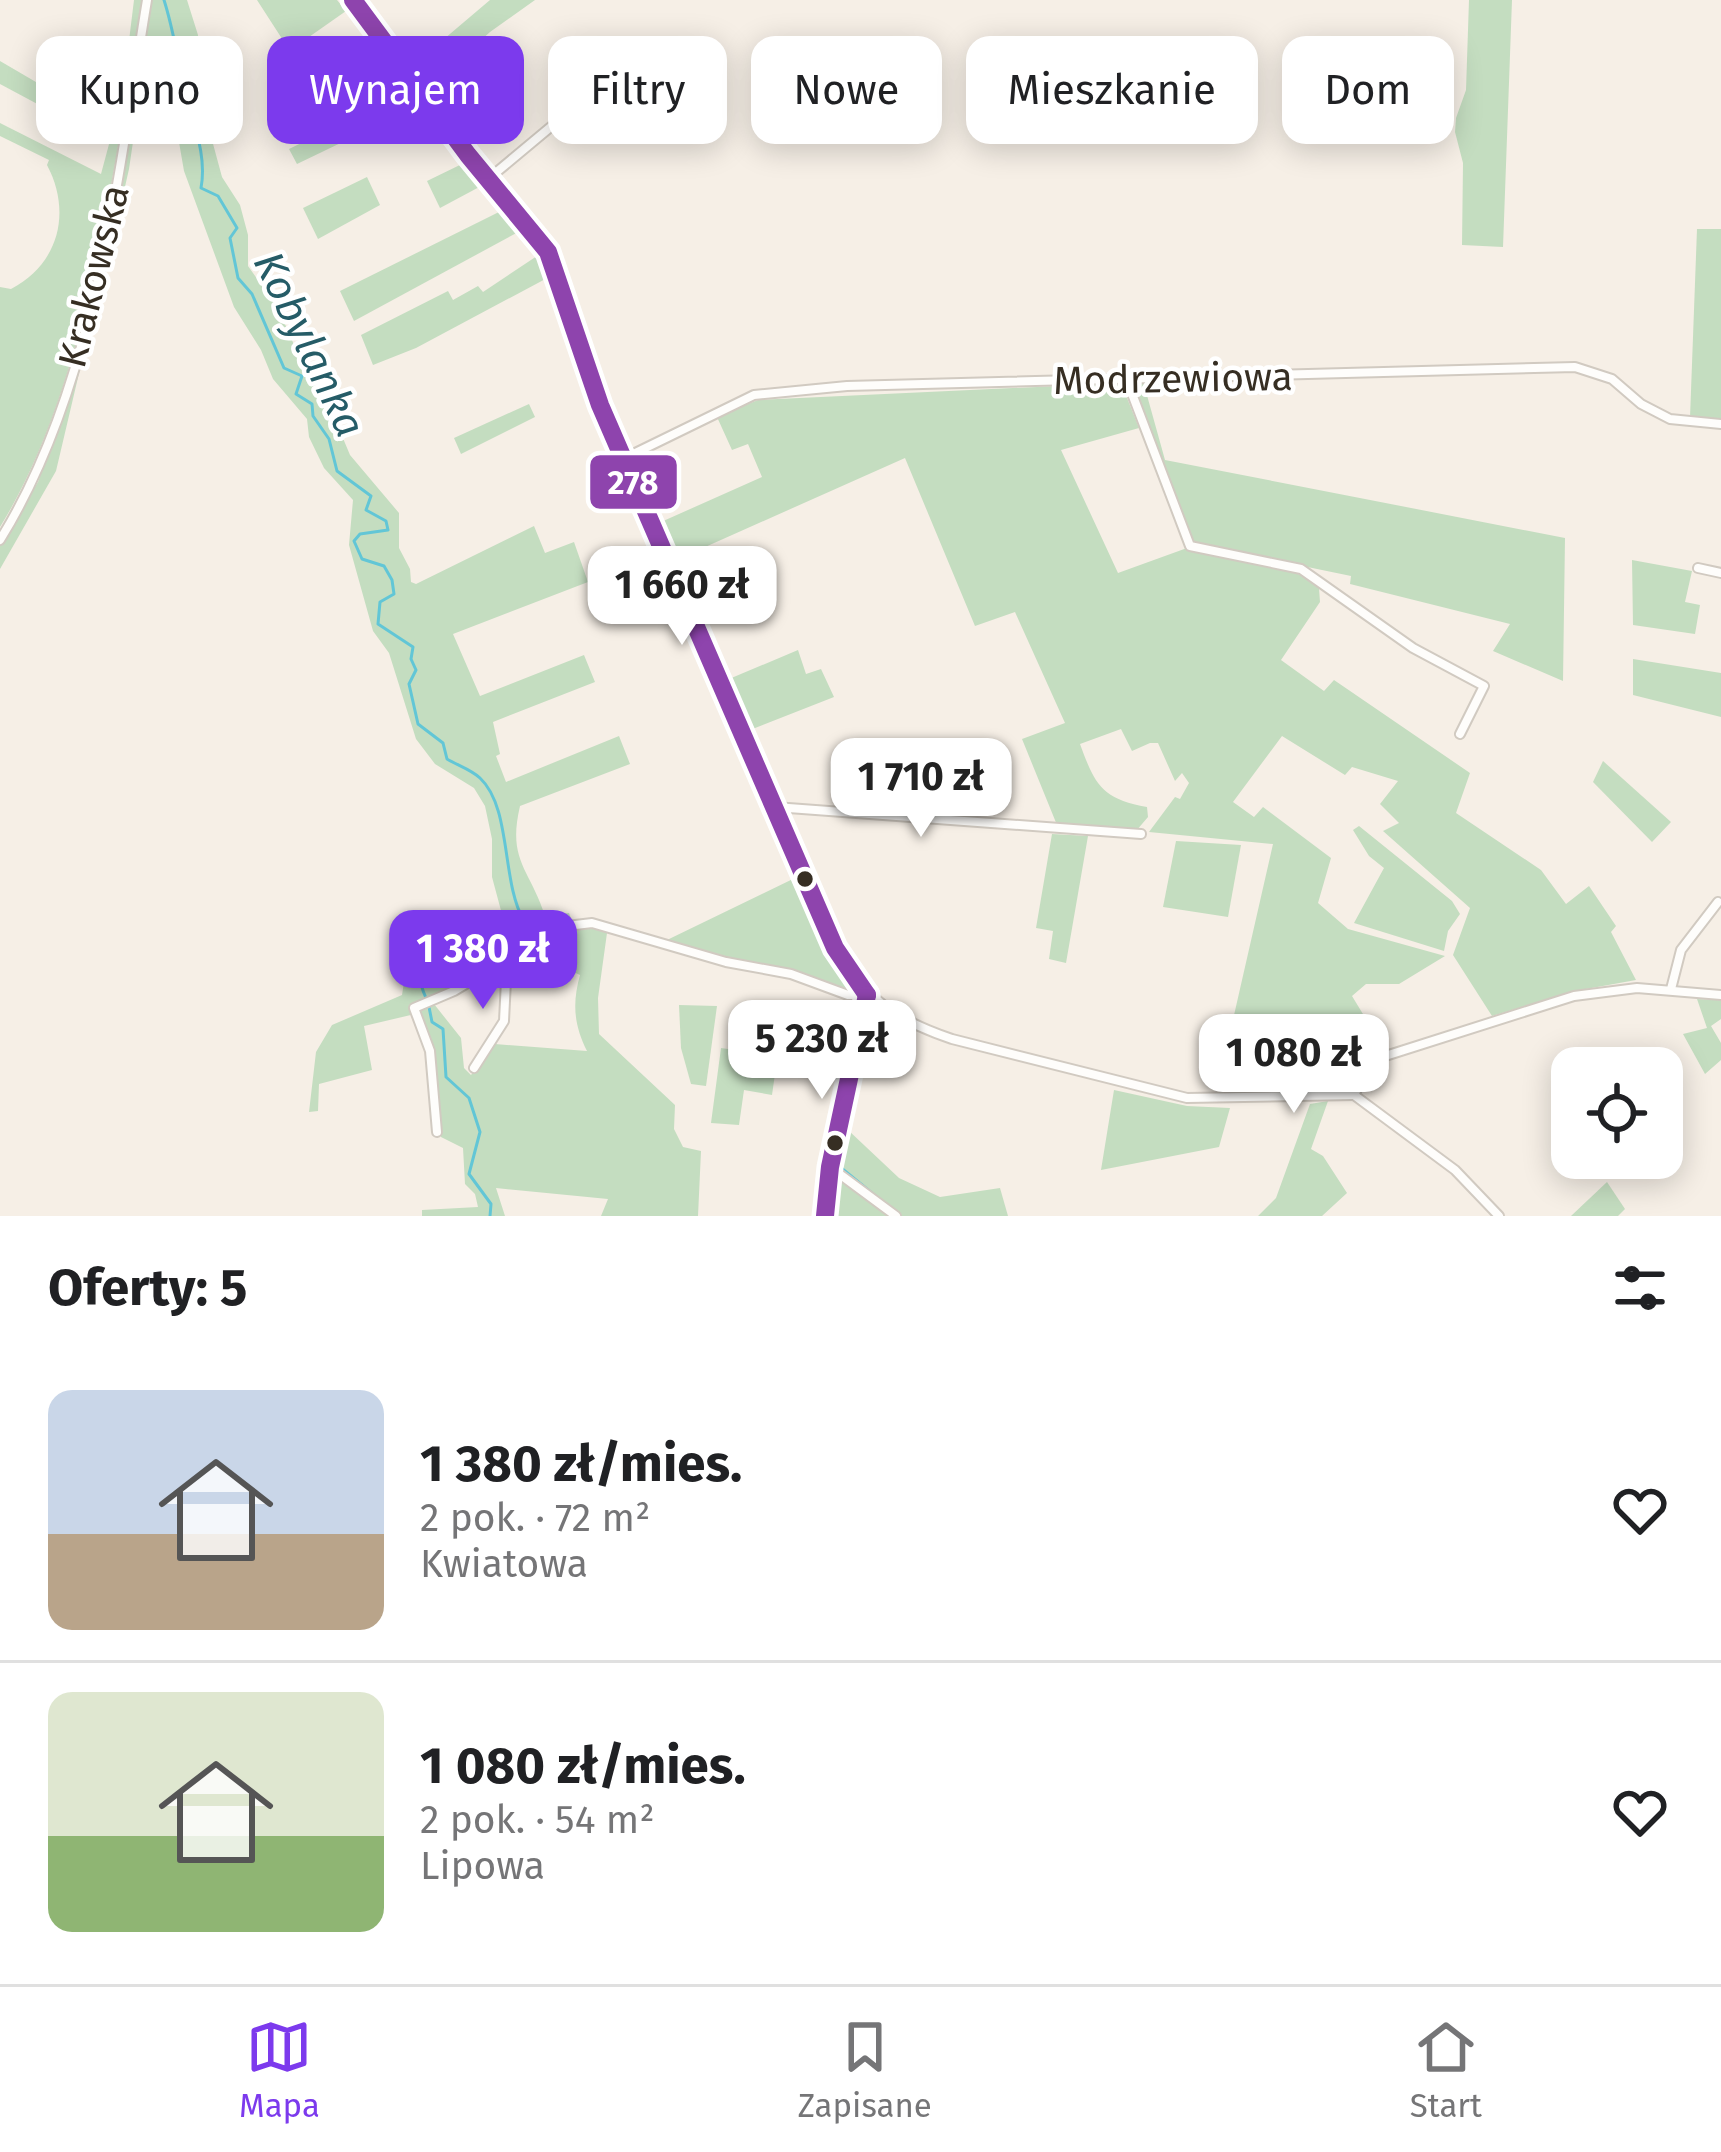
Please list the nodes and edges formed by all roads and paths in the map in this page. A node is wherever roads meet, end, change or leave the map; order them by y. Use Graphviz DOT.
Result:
graph roads {
  1 [pos="147,0"];
  2 [pos="353,0"];
  3 [pos="548,130"];
  4 [pos="487,180"];
  5 [pos="1126,378"];
  6 [pos="1721,424"];
  7 [pos="625,458"];
  8 [pos="0,540"];
  9 [pos="1698,568"];
  10 [pos="1721,573"];
  11 [pos="1460,734"];
  12 [pos="774,806"];
  13 [pos="1141,834"];
  14 [pos="1718,902"];
  15 [pos="507,960"];
  16 [pos="1671,989"];
  17 [pos="867,995"];
  18 [pos="1721,995"];
  19 [pos="473,1068"];
  20 [pos="1354,1095"];
  21 [pos="436,1132"];
  22 [pos="830,1167"];
  23 [pos="825,1216"];
  24 [pos="896,1216"];
  25 [pos="1499,1216"];
  1 -- 8 [label="street, Krakowska"];
  2 -- 4 [label="street"];
  3 -- 4 [label="street"];
  4 -- 7 [label="street"];
  5 -- 6 [label="street, Modrzewiowa"];
  5 -- 7 [label="street, Modrzewiowa"];
  5 -- 11 [label="street"];
  7 -- 12 [label="street"];
  9 -- 10 [label="street"];
  12 -- 13 [label="street"];
  12 -- 17 [label="street"];
  14 -- 16 [label="street"];
  15 -- 17 [label="street"];
  15 -- 19 [label="street"];
  15 -- 21 [label="street"];
  16 -- 18 [label="street"];
  16 -- 20 [label="street"];
  17 -- 20 [label="street"];
  17 -- 22 [label="street"];
  20 -- 25 [label="street"];
  22 -- 23 [label="street"];
  22 -- 24 [label="street"];
}
